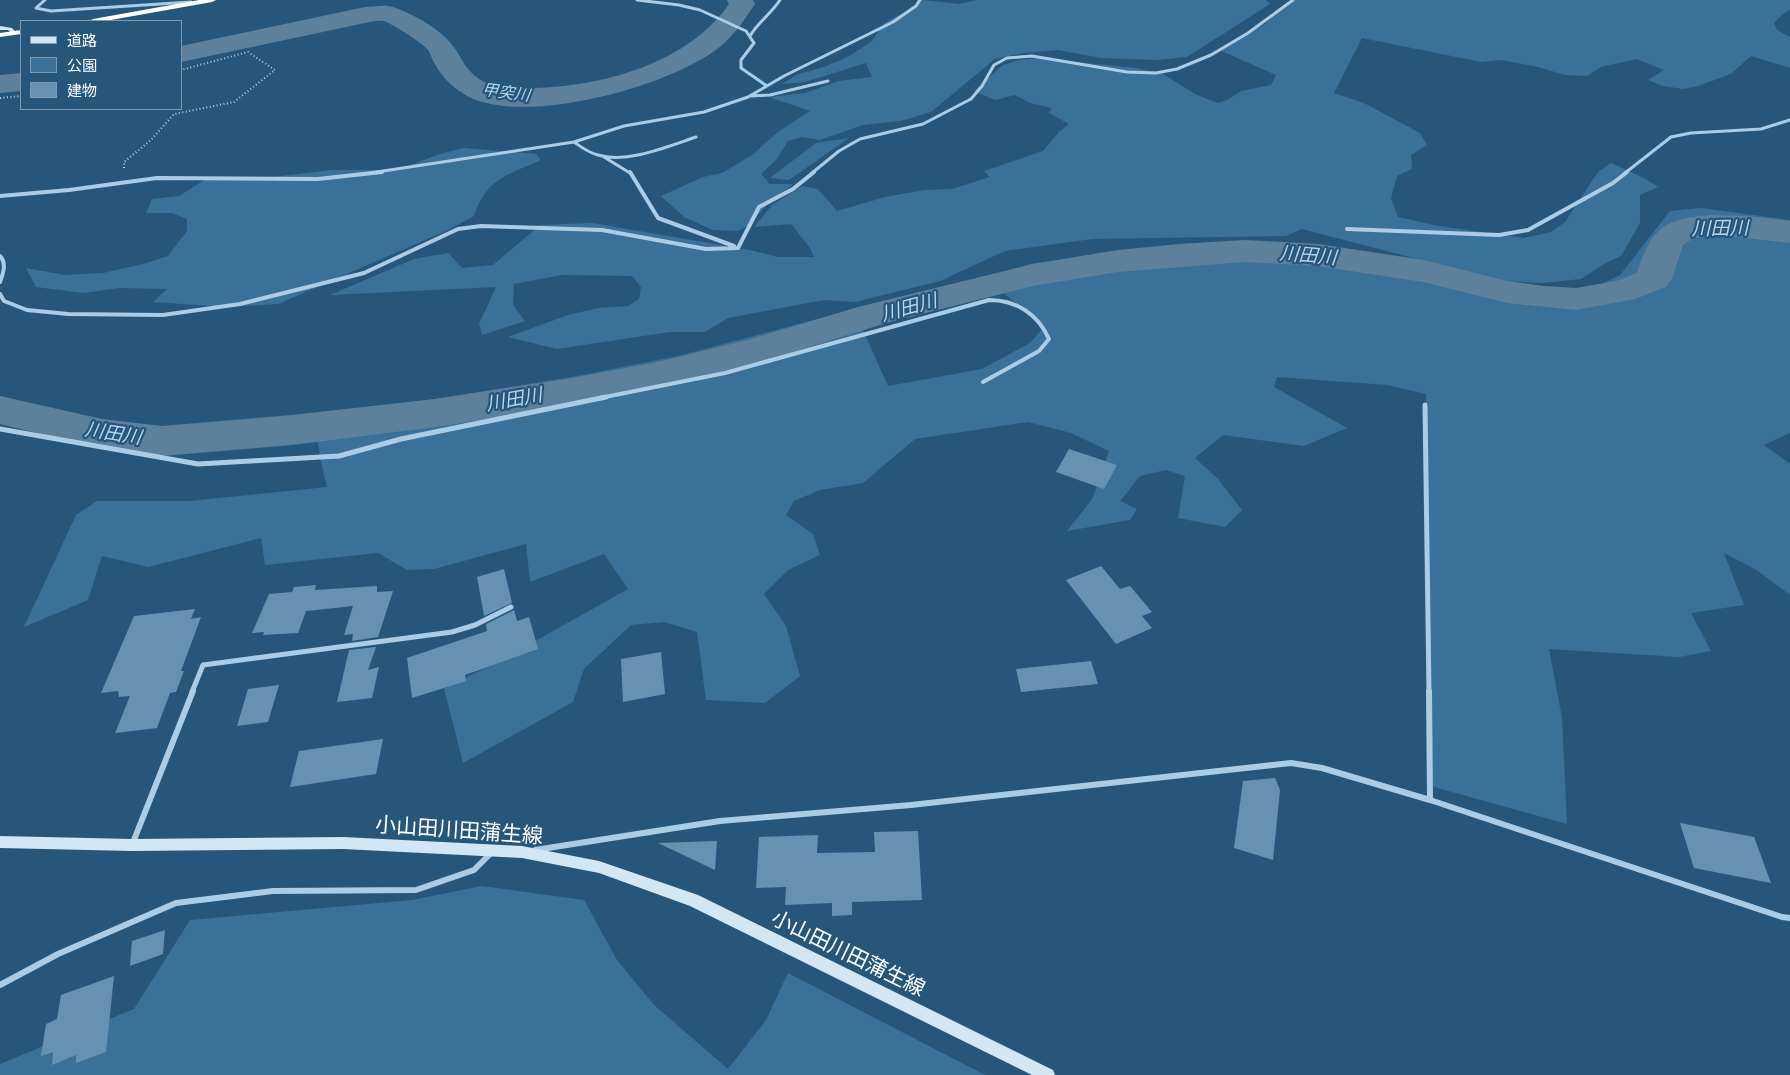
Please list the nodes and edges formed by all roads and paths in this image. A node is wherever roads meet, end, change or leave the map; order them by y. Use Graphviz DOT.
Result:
graph roads {
  1 [pos="45,0"];
  2 [pos="637,0"];
  3 [pos="780,0"];
  4 [pos="920,0"];
  5 [pos="1293,0"];
  6 [pos="208,1"];
  7 [pos="99,20"];
  8 [pos="0,28"];
  9 [pos="18,33"];
  10 [pos="0,35"];
  11 [pos="750,36"];
  12 [pos="182,70"];
  13 [pos="828,81"];
  14 [pos="767,86"];
  15 [pos="20,96"];
  16 [pos="748,97"];
  17 [pos="0,98"];
  18 [pos="1790,120"];
  19 [pos="696,137"];
  20 [pos="574,142"];
  21 [pos="604,157"];
  22 [pos="123,181"];
  23 [pos="0,196"];
  24 [pos="1346,229"];
  25 [pos="738,248"];
  26 [pos="0,256"];
  27 [pos="0,282"];
  28 [pos="0,294"];
  29 [pos="983,382"];
  30 [pos="1425,405"];
  31 [pos="0,429"];
  32 [pos="510,607"];
  33 [pos="1430,800"];
  34 [pos="0,842"];
  35 [pos="132,845"];
  36 [pos="494,850"];
  37 [pos="522,852"];
  38 [pos="1790,918"];
  39 [pos="0,985"];
  40 [pos="1048,1075"];
  1 -- 6 [label="street"];
  2 -- 11 [label="street"];
  3 -- 11 [label="street"];
  4 -- 14 [label="street"];
  5 -- 25 [label="street"];
  6 -- 7 [label="highway"];
  8 -- 9 [label="main road"];
  9 -- 10 [label="highway"];
  11 -- 14 [label="street"];
  12 -- 22 [label="path"];
  13 -- 16 [label="street"];
  14 -- 16 [label="street"];
  15 -- 17 [label="path"];
  16 -- 20 [label="street"];
  18 -- 24 [label="street"];
  19 -- 21 [label="street"];
  20 -- 21 [label="street"];
  20 -- 22 [label="street"];
  21 -- 25 [label="street"];
  22 -- 23 [label="street"];
  25 -- 28 [label="street"];
  26 -- 27 [label="street"];
  29 -- 31 [label="street"];
  30 -- 33 [label="street"];
  32 -- 35 [label="street"];
  33 -- 37 [label="street"];
  33 -- 38 [label="street"];
  34 -- 35 [label="main road, 小山田川田蒲生線"];
  35 -- 36 [label="main road, 小山田川田蒲生線"];
  36 -- 37 [label="main road, 小山田川田蒲生線"];
  36 -- 39 [label="street"];
  37 -- 40 [label="main road, 小山田川田蒲生線"];
}
